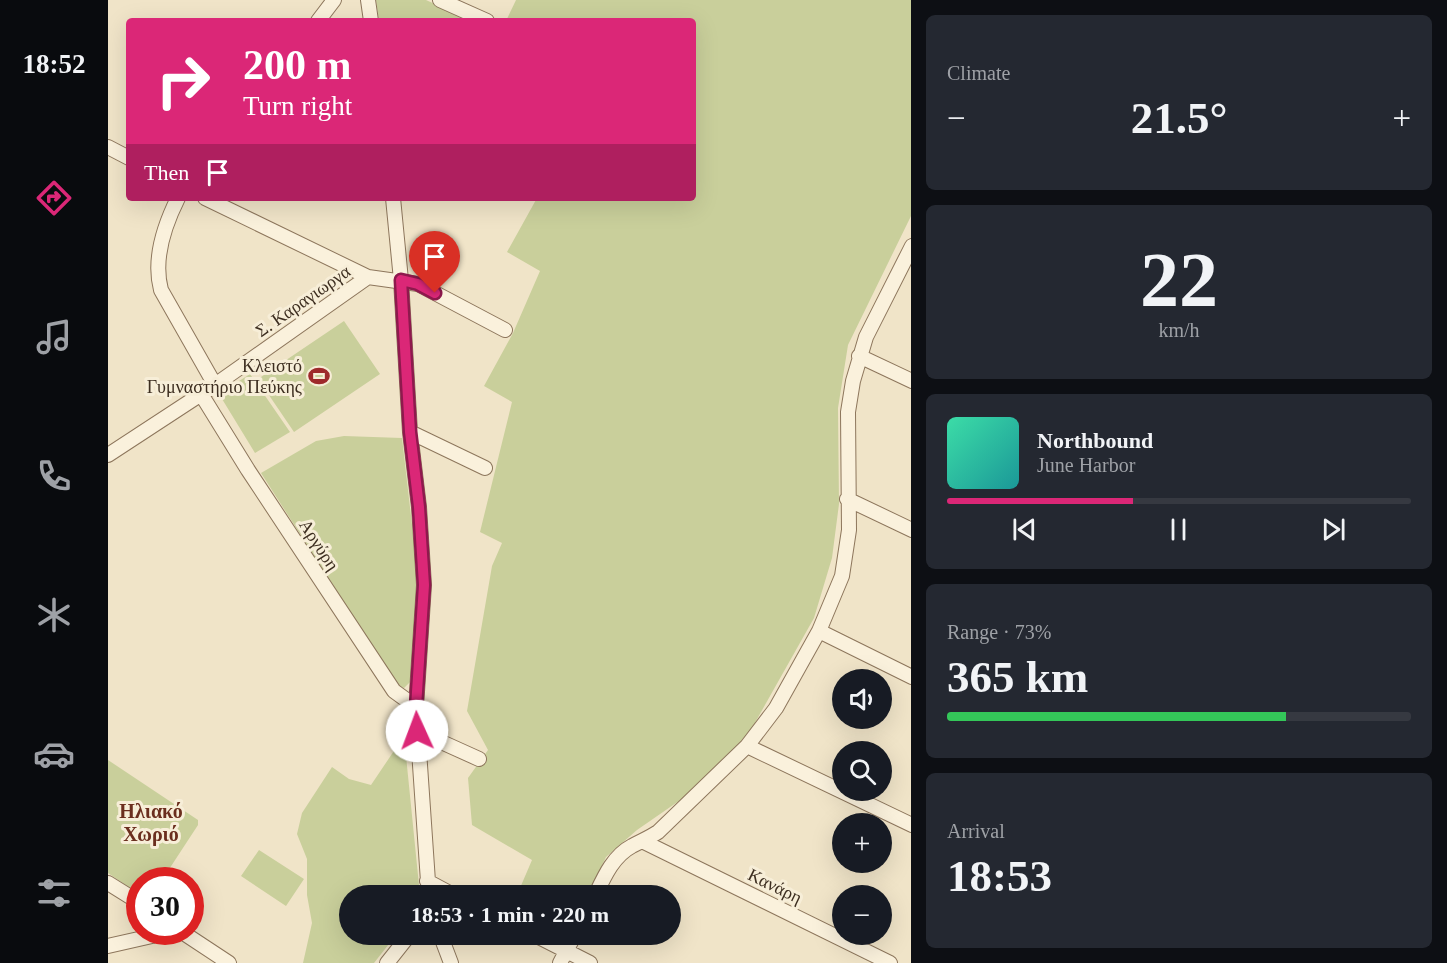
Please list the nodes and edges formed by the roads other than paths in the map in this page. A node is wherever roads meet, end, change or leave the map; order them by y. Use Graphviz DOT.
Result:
graph roads {
  1 [pos="334,0"];
  2 [pos="368,0"];
  3 [pos="440,0"];
  4 [pos="320,18"];
  5 [pos="371,18"];
  6 [pos="480,18"];
  7 [pos="108,147"];
  8 [pos="126,156"];
  9 [pos="177,201"];
  10 [pos="211,201"];
  11 [pos="393,201"];
  12 [pos="911,248"];
  13 [pos="368,277"];
  14 [pos="401,280"];
  15 [pos="505,330"];
  16 [pos="859,356"];
  17 [pos="911,381"];
  18 [pos="215,385"];
  19 [pos="201,394"];
  20 [pos="410,432"];
  21 [pos="108,455"];
  22 [pos="484,468"];
  23 [pos="847,499"];
  24 [pos="911,530"];
  25 [pos="819,631"];
  26 [pos="911,677"];
  27 [pos="416,707"];
  28 [pos="417,731"];
  29 [pos="747,746"];
  30 [pos="479,759"];
  31 [pos="911,825"];
  32 [pos="644,842"];
  33 [pos="108,883"];
  34 [pos="428,885"];
  35 [pos="600,885"];
  36 [pos="126,894"];
  37 [pos="126,942"];
  38 [pos="202,945"];
  39 [pos="401,945"];
  40 [pos="444,945"];
  41 [pos="547,945"];
  42 [pos="108,946"];
  43 [pos="563,957"];
  44 [pos="229,963"];
  45 [pos="387,963"];
  46 [pos="451,963"];
  47 [pos="590,963"];
  48 [pos="890,963"];
  1 -- 4 [label="street"];
  2 -- 5 [label="street"];
  3 -- 6 [label="street"];
  7 -- 8 [label="street"];
  9 -- 18 [label="street"];
  10 -- 13 [label="street"];
  11 -- 14 [label="street"];
  12 -- 16 [label="street"];
  13 -- 14 [label="street"];
  13 -- 18 [label="street, Σ. Καραγιωργα"];
  14 -- 15 [label="street"];
  14 -- 20 [label="street"];
  16 -- 17 [label="street"];
  16 -- 23 [label="street"];
  18 -- 19 [label="street, Σ. Καραγιωργα"];
  19 -- 21 [label="street, Σ. Καραγιωργα"];
  19 -- 27 [label="street, Αργύρη"];
  20 -- 22 [label="street"];
  20 -- 27 [label="street"];
  23 -- 24 [label="street"];
  23 -- 25 [label="street"];
  25 -- 26 [label="street"];
  25 -- 29 [label="street"];
  27 -- 28 [label="street"];
  28 -- 30 [label="street"];
  28 -- 34 [label="street"];
  29 -- 31 [label="street"];
  29 -- 32 [label="street"];
  32 -- 35 [label="street"];
  32 -- 48 [label="street, Κανάρη"];
  33 -- 36 [label="street"];
  37 -- 42 [label="street"];
  38 -- 44 [label="street"];
  39 -- 45 [label="street"];
  40 -- 46 [label="street"];
  41 -- 43 [label="street"];
  43 -- 47 [label="street"];
}
